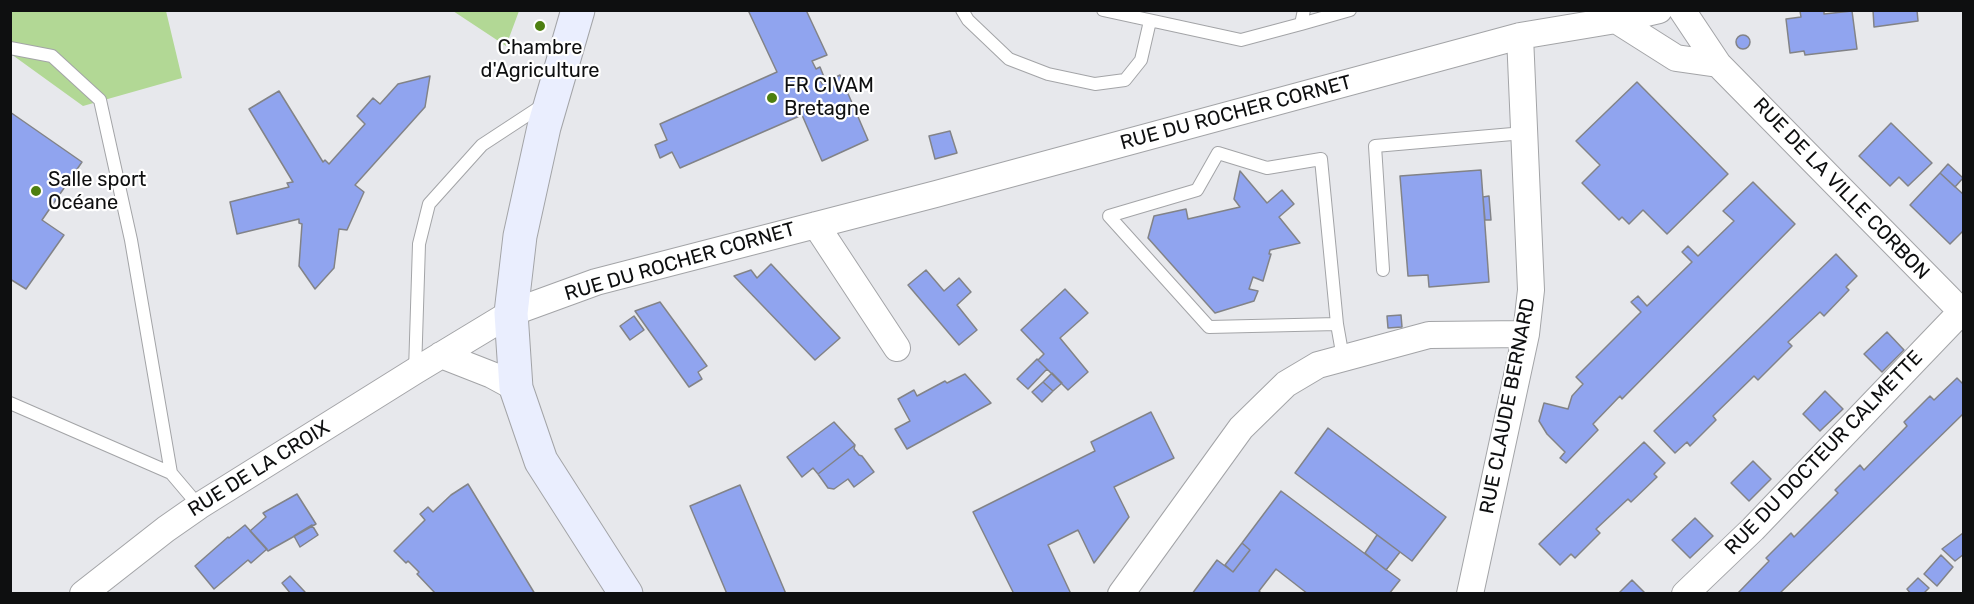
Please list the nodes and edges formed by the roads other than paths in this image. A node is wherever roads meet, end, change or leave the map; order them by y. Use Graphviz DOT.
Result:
graph roads {
  1 [pos="578,10"];
  2 [pos="962,10"];
  3 [pos="1103,10"];
  4 [pos="1304,10"];
  5 [pos="1350,10"];
  6 [pos="1659,10"];
  7 [pos="1682,10"];
  8 [pos="1615,15"];
  9 [pos="1150,21"];
  10 [pos="1301,24"];
  11 [pos="1520,36"];
  12 [pos="10,48"];
  13 [pos="1718,64"];
  14 [pos="551,100"];
  15 [pos="1524,133"];
  16 [pos="816,225"];
  17 [pos="1383,270"];
  18 [pos="511,313"];
  19 [pos="1962,313"];
  20 [pos="1337,324"];
  21 [pos="1526,334"];
  22 [pos="897,348"];
  23 [pos="441,355"];
  24 [pos="1343,358"];
  25 [pos="415,371"];
  26 [pos="516,388"];
  27 [pos="10,403"];
  28 [pos="171,473"];
  29 [pos="199,506"];
  30 [pos="83,594"];
  31 [pos="626,594"];
  32 [pos="1121,594"];
  33 [pos="1470,594"];
  34 [pos="1685,594"];
  1 -- 14 [label="street"];
  2 -- 9 [label="lane"];
  3 -- 9 [label="lane"];
  4 -- 10 [label="lane"];
  5 -- 10 [label="lane"];
  6 -- 8 [label="street, RUE DU ROCHER CORNET"];
  7 -- 13 [label="street, RUE DE LA VILLE CORBON"];
  8 -- 11 [label="street, RUE DU ROCHER CORNET"];
  8 -- 13 [label="street"];
  9 -- 10 [label="lane"];
  11 -- 15 [label="street, RUE CLAUDE BERNARD"];
  11 -- 16 [label="street, RUE DU ROCHER CORNET"];
  12 -- 28 [label="lane"];
  13 -- 19 [label="street, RUE DE LA VILLE CORBON"];
  14 -- 18 [label="street"];
  14 -- 25 [label="lane"];
  15 -- 17 [label="lane"];
  15 -- 21 [label="street, RUE CLAUDE BERNARD"];
  16 -- 18 [label="street, RUE DU ROCHER CORNET"];
  16 -- 22 [label="street, RUE DU ROCHER CORNET"];
  18 -- 23 [label="street, RUE DE LA CROIX"];
  18 -- 26 [label="street"];
  19 -- 34 [label="street, RUE DU DOCTEUR CALMETTE"];
  20 -- 20 [label="lane"];
  20 -- 24 [label="lane"];
  21 -- 24 [label="street"];
  21 -- 33 [label="street, RUE CLAUDE BERNARD"];
  23 -- 25 [label="street, RUE DE LA CROIX"];
  23 -- 26 [label="street"];
  24 -- 32 [label="street"];
  25 -- 29 [label="street, RUE DE LA CROIX"];
  26 -- 31 [label="street"];
  27 -- 28 [label="lane"];
  28 -- 29 [label="lane"];
  29 -- 30 [label="street, RUE DE LA CROIX"];
}
